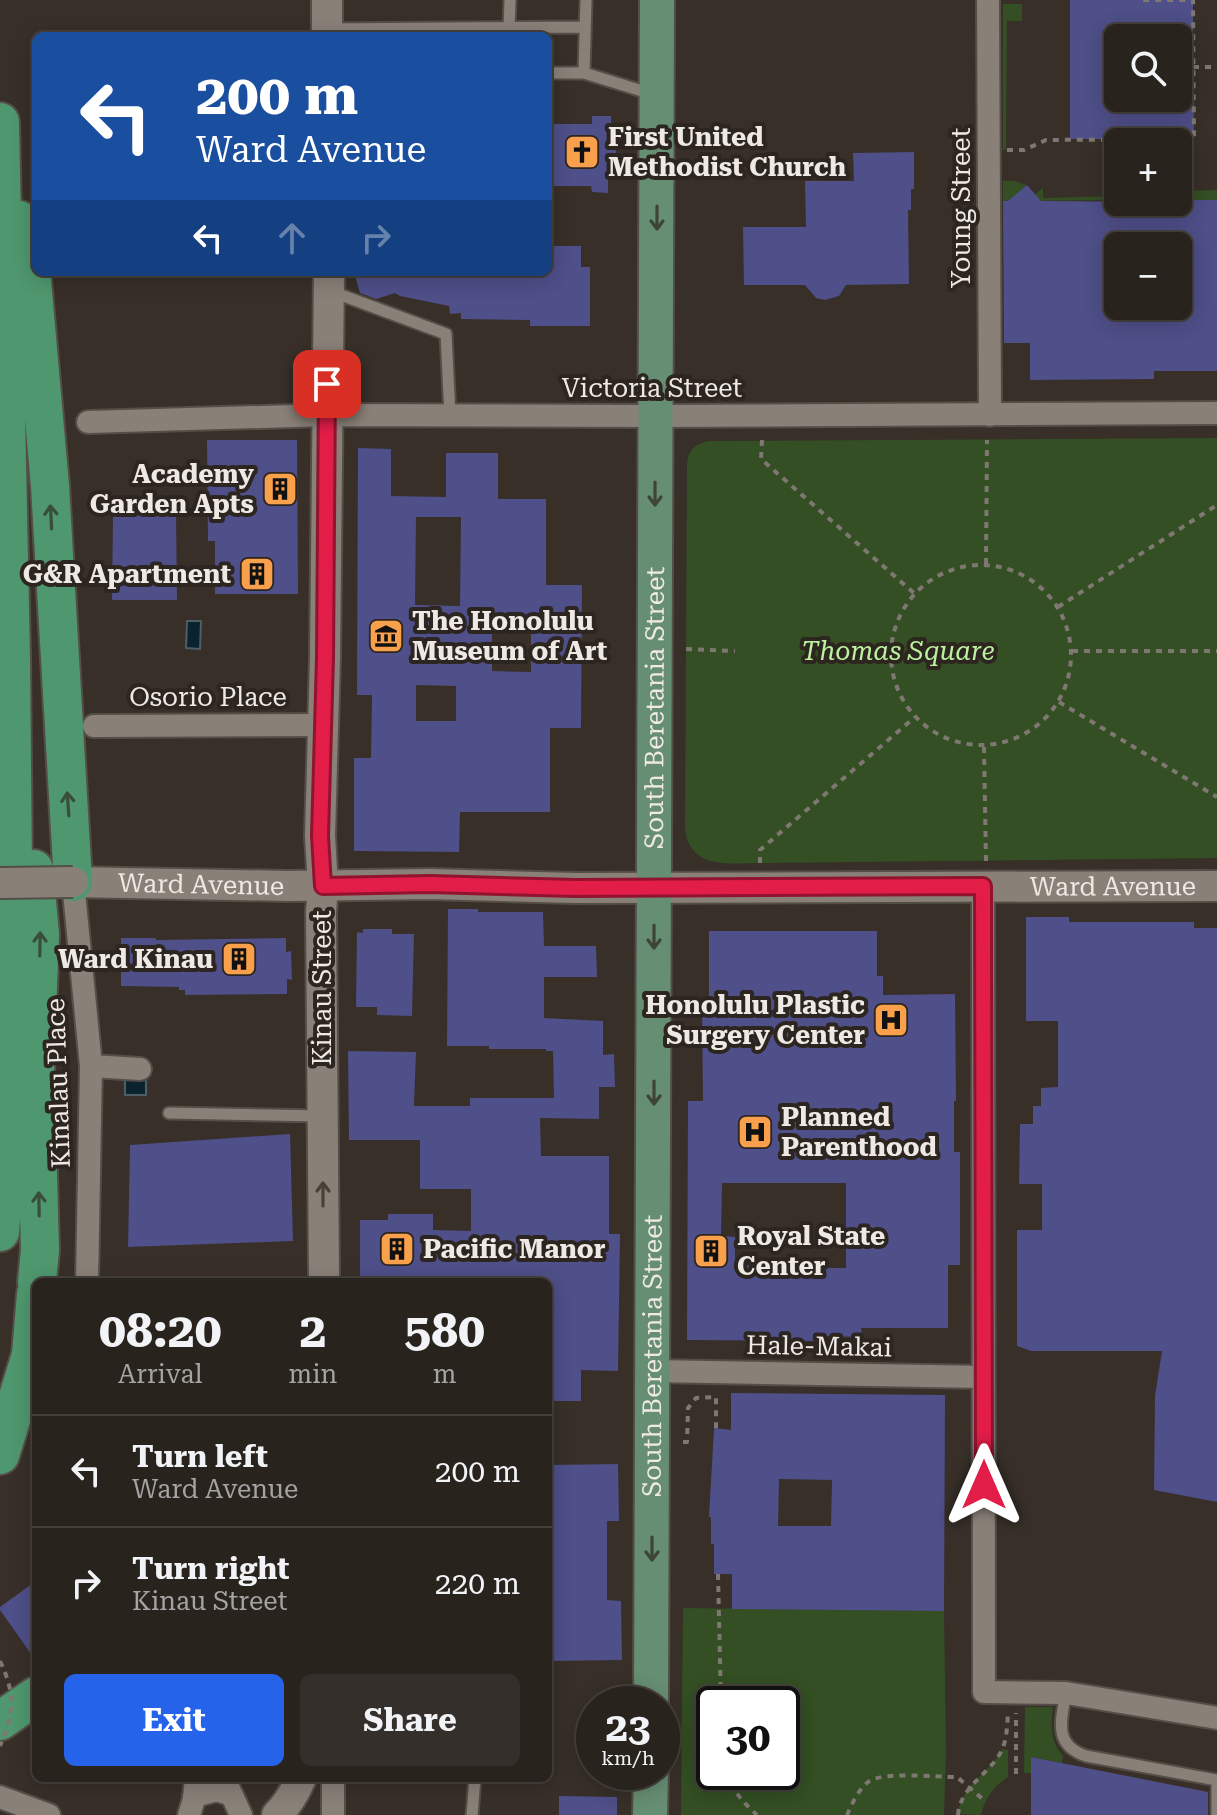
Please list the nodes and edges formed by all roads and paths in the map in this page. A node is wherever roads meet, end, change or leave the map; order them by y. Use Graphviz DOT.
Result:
graph roads {
  1 [pos="510,0"];
  2 [pos="586,0"];
  3 [pos="657,0"];
  4 [pos="988,0"];
  5 [pos="1143,0"];
  6 [pos="327,22"];
  7 [pos="585,27"];
  8 [pos="509,29"];
  9 [pos="370,32"];
  10 [pos="408,32"];
  11 [pos="1193,67"];
  12 [pos="1217,67"];
  13 [pos="552,73"];
  14 [pos="584,73"];
  15 [pos="657,96"];
  16 [pos="0,122"];
  17 [pos="0,129"];
  18 [pos="1003,150"];
  19 [pos="329,281"];
  20 [pos="1217,413"];
  21 [pos="327,415"];
  22 [pos="990,415"];
  23 [pos="656,416"];
  24 [pos="450,417"];
  25 [pos="88,422"];
  26 [pos="762,440"];
  27 [pos="987,440"];
  28 [pos="1217,505"];
  29 [pos="986,564"];
  30 [pos="915,594"];
  31 [pos="1058,607"];
  32 [pos="686,649"];
  33 [pos="735,651"];
  34 [pos="1072,651"];
  35 [pos="1217,651"];
  36 [pos="11,658"];
  37 [pos="1059,702"];
  38 [pos="915,717"];
  39 [pos="323,725"];
  40 [pos="94,726"];
  41 [pos="984,747"];
  42 [pos="1217,797"];
  43 [pos="760,863"];
  44 [pos="985,874"];
  45 [pos="73,882"];
  46 [pos="0,883"];
  47 [pos="323,886"];
  48 [pos="1217,886"];
  49 [pos="655,887"];
  50 [pos="91,1066"];
  51 [pos="140,1069"];
  52 [pos="169,1113"];
  53 [pos="323,1116"];
  54 [pos="0,1232"];
  55 [pos="37,1278"];
  56 [pos="87,1278"];
  57 [pos="323,1278"];
  58 [pos="32,1343"];
  59 [pos="654,1371"];
  60 [pos="983,1377"];
  61 [pos="716,1429"];
  62 [pos="683,1442"];
  63 [pos="0,1455"];
  64 [pos="718,1574"];
  65 [pos="0,1661"];
  66 [pos="651,1686"];
  67 [pos="721,1686"];
  68 [pos="1066,1693"];
  69 [pos="32,1699"];
  70 [pos="1008,1707"];
  71 [pos="1016,1707"];
  72 [pos="1217,1718"];
  73 [pos="0,1721"];
  74 [pos="0,1746"];
  75 [pos="1016,1774"];
  76 [pos="299,1782"];
  77 [pos="333,1782"];
  78 [pos="475,1782"];
  79 [pos="970,1787"];
  80 [pos="651,1790"];
  81 [pos="735,1790"];
  82 [pos="193,1796"];
  83 [pos="232,1796"];
  84 [pos="0,1797"];
  85 [pos="985,1801"];
  86 [pos="49,1815"];
  87 [pos="277,1815"];
  88 [pos="333,1815"];
  89 [pos="472,1815"];
  90 [pos="650,1815"];
  91 [pos="757,1815"];
  92 [pos="847,1815"];
  93 [pos="958,1815"];
  94 [pos="1217,1815"];
  1 -- 8 [label="lane"];
  2 -- 7 [label="lane"];
  3 -- 15 [label="main road, South Beretania Street"];
  4 -- 22 [label="street, Young Street"];
  5 -- 11 [label="path"];
  6 -- 9 [label="lane"];
  7 -- 8 [label="lane"];
  7 -- 14 [label="lane"];
  8 -- 10 [label="lane"];
  11 -- 12 [label="path"];
  11 -- 18 [label="path"];
  13 -- 14 [label="lane"];
  14 -- 15 [label="lane"];
  15 -- 23 [label="main road, South Beretania Street, one-way"];
  16 -- 17 [label="highway"];
  17 -- 36 [label="highway"];
  45 -- 17 [label="highway, one-way"];
  19 -- 21 [label="main road, Kinau Street"];
  19 -- 24 [label="lane"];
  20 -- 22 [label="street, Victoria Street"];
  21 -- 24 [label="street, Victoria Street"];
  21 -- 25 [label="street, Victoria Street"];
  21 -- 39 [label="main road, Kinau Street"];
  22 -- 23 [label="street, Victoria Street"];
  23 -- 24 [label="street, Victoria Street"];
  23 -- 49 [label="main road, South Beretania Street, one-way"];
  26 -- 30 [label="path"];
  27 -- 29 [label="path"];
  28 -- 31 [label="path"];
  29 -- 30 [label="path"];
  29 -- 31 [label="path"];
  30 -- 38 [label="path"];
  31 -- 34 [label="path"];
  32 -- 33 [label="path"];
  34 -- 35 [label="path"];
  34 -- 37 [label="path"];
  36 -- 54 [label="highway"];
  55 -- 36 [label="highway, one-way"];
  37 -- 41 [label="path"];
  37 -- 42 [label="path"];
  38 -- 41 [label="path"];
  38 -- 43 [label="path"];
  39 -- 40 [label="street, Osorio Place"];
  39 -- 47 [label="main road, Kinau Street"];
  41 -- 44 [label="path"];
  44 -- 48 [label="main road, Ward Avenue"];
  44 -- 49 [label="main road, Ward Avenue"];
  44 -- 60 [label="street"];
  45 -- 46 [label="main road, Ward Avenue, bridge"];
  45 -- 47 [label="main road, Ward Avenue"];
  45 -- 50 [label="street, Kinalau Place"];
  47 -- 49 [label="main road, Ward Avenue"];
  47 -- 53 [label="main road, Kinau Street"];
  49 -- 59 [label="main road, South Beretania Street, one-way"];
  50 -- 51 [label="street"];
  50 -- 56 [label="street, Kinalau Place"];
  52 -- 53 [label="lane"];
  57 -- 53 [label="main road, Kinau Street, one-way"];
  58 -- 63 [label="highway"];
  59 -- 60 [label="street, Hale-Makai"];
  59 -- 66 [label="main road, South Beretania Street, one-way"];
  60 -- 68 [label="street"];
  61 -- 62 [label="path"];
  64 -- 67 [label="path"];
  65 -- 74 [label="path, bridge"];
  68 -- 72 [label="street"];
  68 -- 94 [label="lane"];
  69 -- 73 [label="highway"];
  70 -- 79 [label="path"];
  71 -- 75 [label="path"];
  76 -- 87 [label="main road"];
  77 -- 88 [label="street"];
  78 -- 89 [label="lane"];
  79 -- 85 [label="path"];
  79 -- 92 [label="path"];
  79 -- 93 [label="path"];
  80 -- 90 [label="main road"];
  81 -- 91 [label="path"];
  82 -- 83 [label="street"];
  84 -- 86 [label="street"];
}
